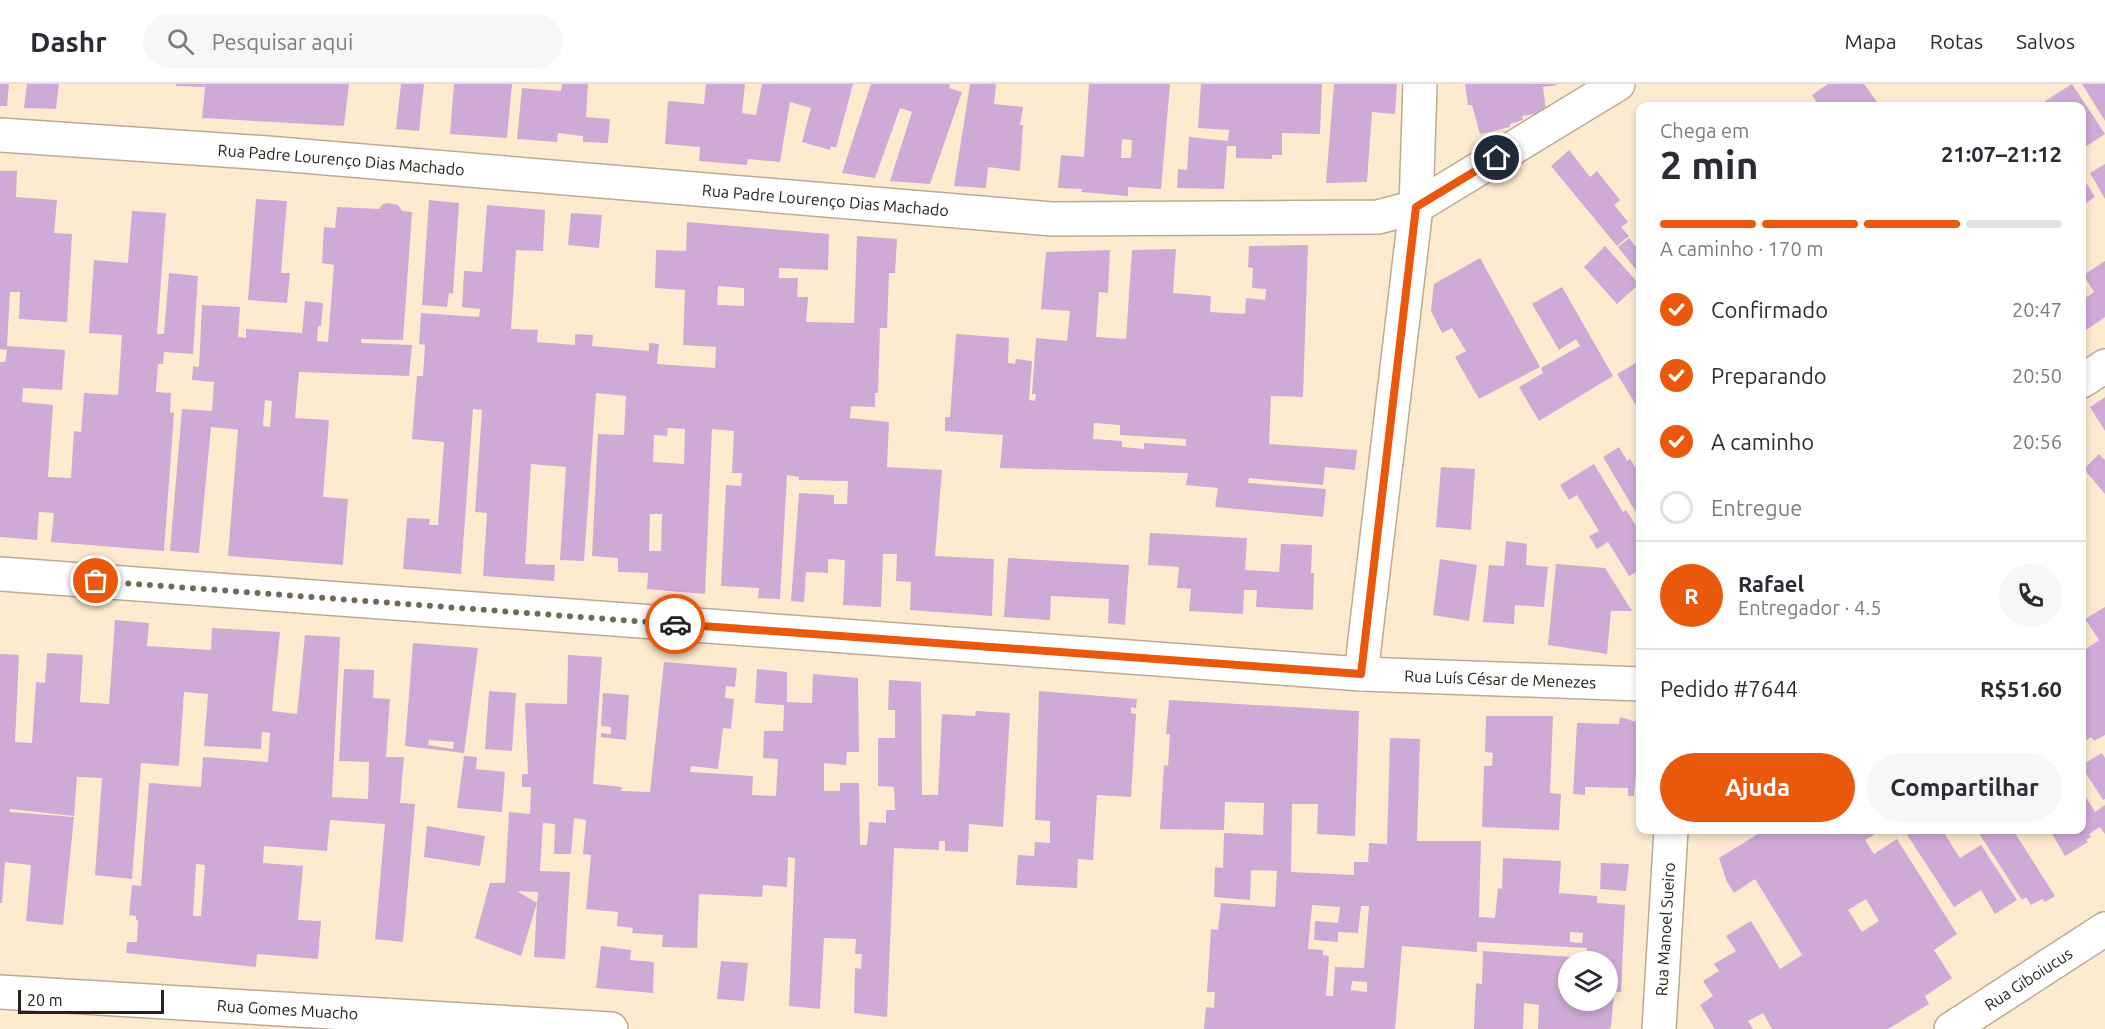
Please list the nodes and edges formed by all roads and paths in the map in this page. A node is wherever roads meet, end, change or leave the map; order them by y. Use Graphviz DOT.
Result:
graph roads {
  1 [pos="1420,84"];
  2 [pos="1618,84"];
  3 [pos="0,135"];
  4 [pos="1416,207"];
  5 [pos="2105,366"];
  6 [pos="2086,378"];
  7 [pos="0,574"];
  8 [pos="1361,674"];
  9 [pos="1636,684"];
  10 [pos="1671,834"];
  11 [pos="2105,929"];
  12 [pos="0,992"];
  13 [pos="611,1029"];
  14 [pos="1659,1029"];
  15 [pos="1951,1029"];
  1 -- 4 [label="street"];
  2 -- 4 [label="street, Rua Padre Lourenço Dias Machado"];
  3 -- 4 [label="street, Rua Padre Lourenço Dias Machado"];
  4 -- 8 [label="street"];
  5 -- 6 [label="street"];
  7 -- 8 [label="street, Rua Luís César de Menezes"];
  8 -- 9 [label="street, Rua Luís César de Menezes"];
  10 -- 14 [label="street, Rua Manoel Sueiro"];
  11 -- 15 [label="street, Rua Giboiucus"];
  12 -- 13 [label="street, Rua Gomes Muacho"];
}
